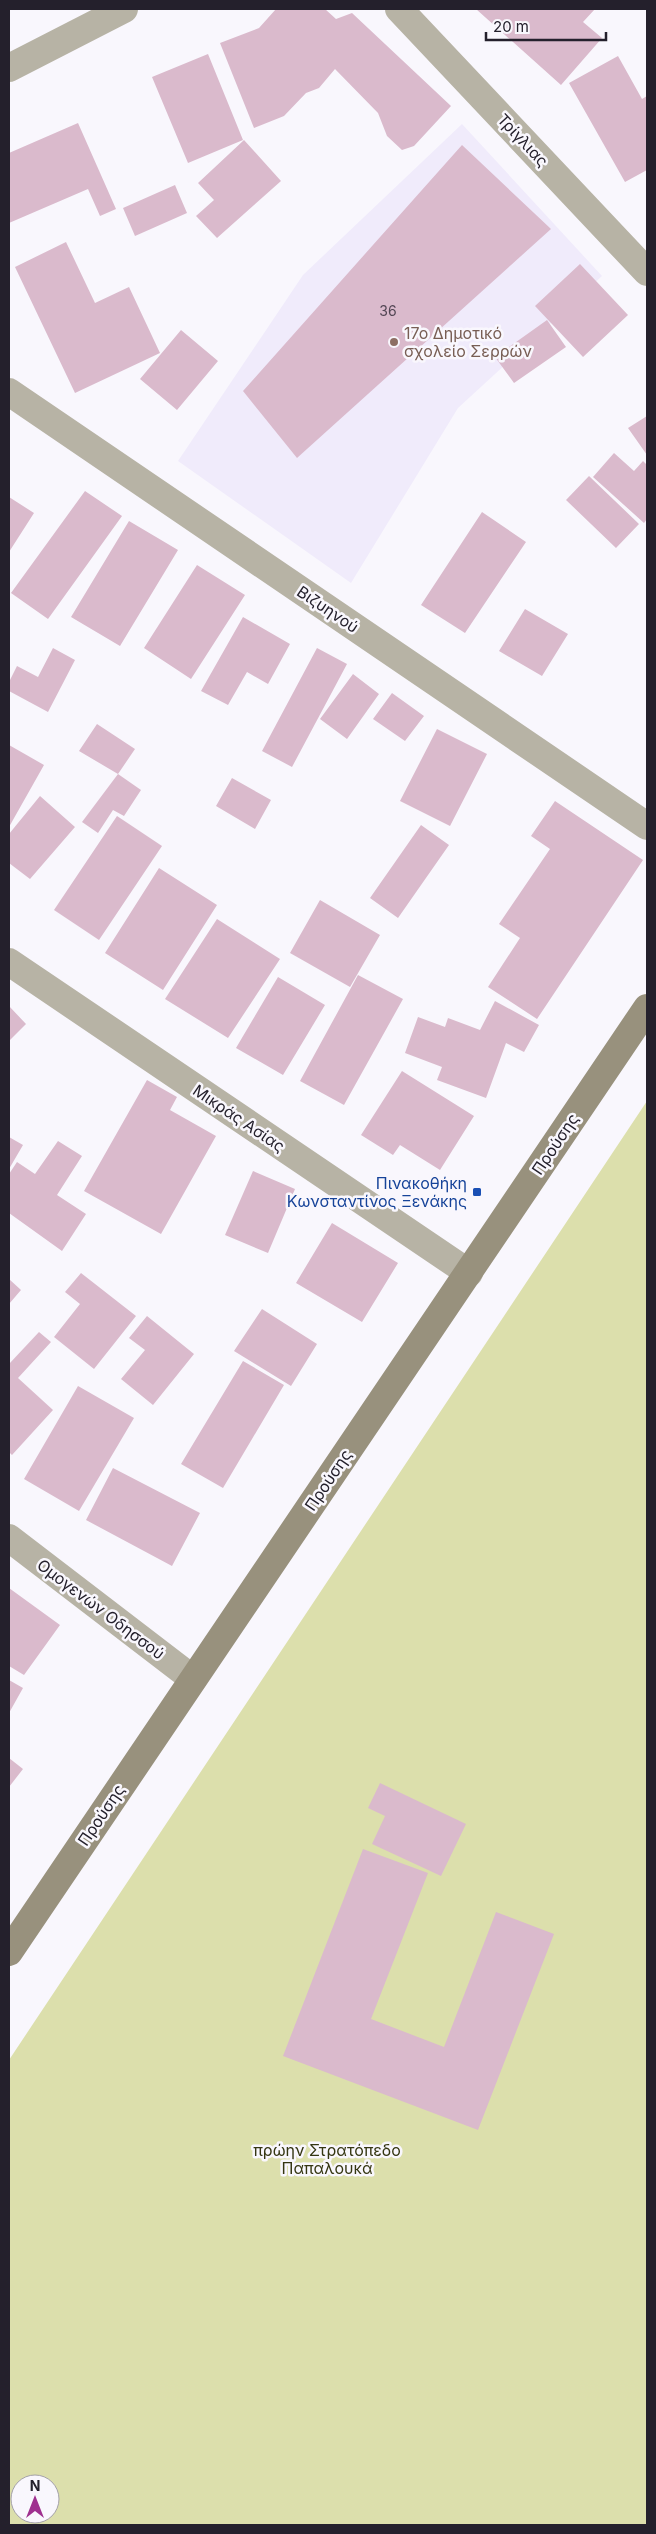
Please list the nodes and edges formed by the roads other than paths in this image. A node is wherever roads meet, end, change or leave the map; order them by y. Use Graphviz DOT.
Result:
graph roads {
  1 [pos="124,9"];
  2 [pos="399,9"];
  3 [pos="9,68"];
  4 [pos="647,272"];
  5 [pos="9,392"];
  6 [pos="647,826"];
  7 [pos="9,962"];
  8 [pos="647,1008"];
  9 [pos="469,1273"];
  10 [pos="9,1538"];
  11 [pos="193,1679"];
  12 [pos="9,1952"];
  1 -- 3 [label="street"];
  2 -- 4 [label="street, Τρίγλιας"];
  5 -- 6 [label="street, Βιζυηνού"];
  7 -- 9 [label="street, Μικράς Ασίας"];
  8 -- 9 [label="main road, Προύσης"];
  9 -- 11 [label="main road, Προύσης"];
  10 -- 11 [label="street, Ομογενών Οδησσού"];
  11 -- 12 [label="main road, Προύσης"];
}
